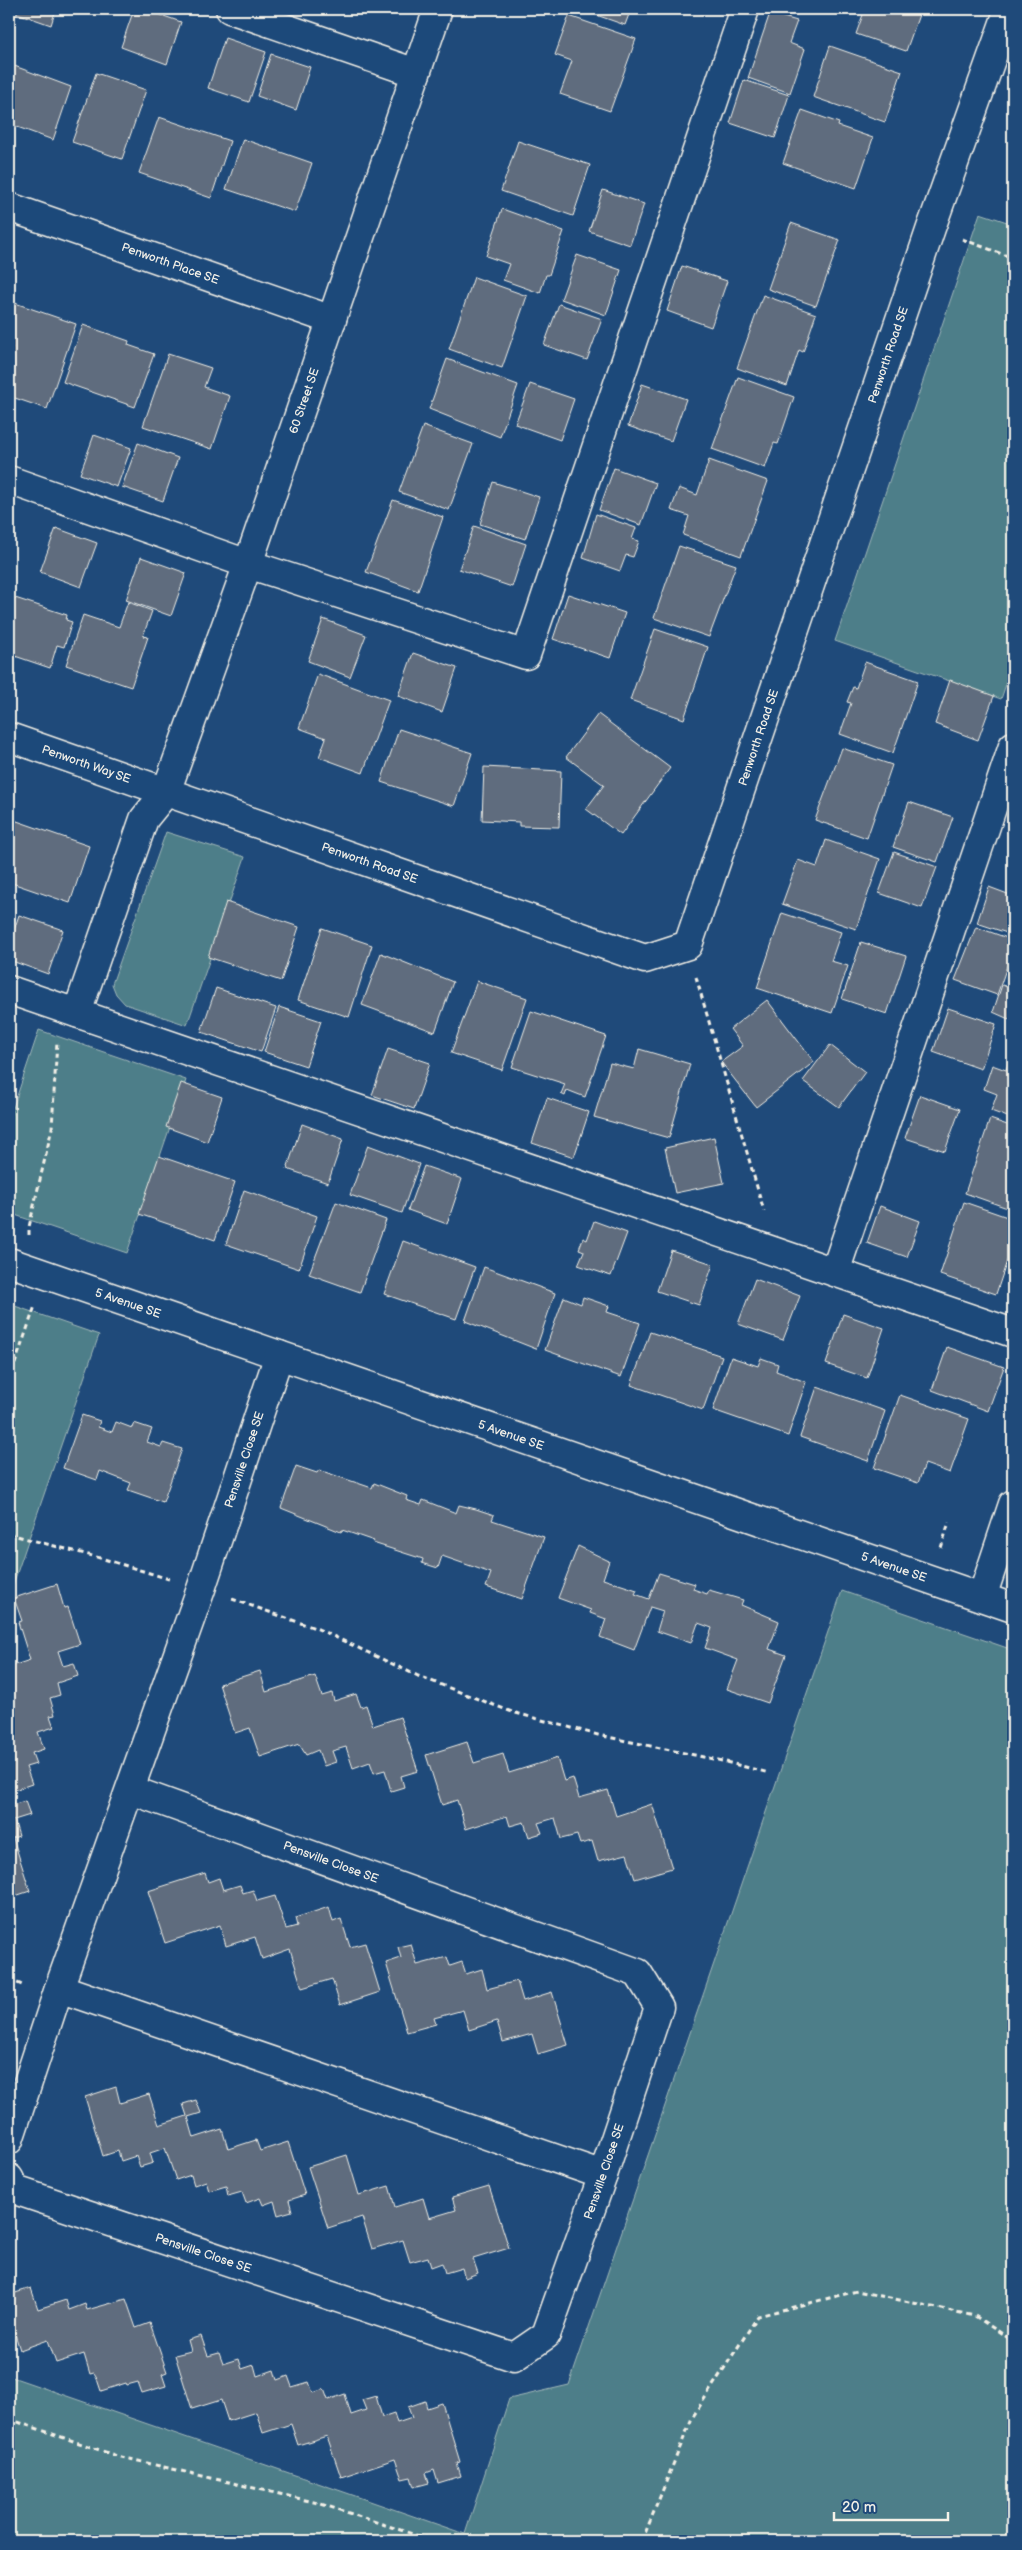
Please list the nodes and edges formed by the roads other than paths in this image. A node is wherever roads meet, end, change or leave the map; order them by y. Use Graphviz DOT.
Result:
graph roads {
  1 [pos="230,9"];
  2 [pos="438,9"];
  3 [pos="745,9"];
  4 [pos="1008,9"];
  5 [pos="416,73"];
  6 [pos="9,207"];
  7 [pos="332,320"];
  8 [pos="9,480"];
  9 [pos="248,564"];
  10 [pos="9,737"];
  11 [pos="1013,746"];
  12 [pos="166,792"];
  13 [pos="9,990"];
  14 [pos="77,1013"];
  15 [pos="20,1266"];
  16 [pos="836,1272"];
  17 [pos="1013,1333"];
  18 [pos="278,1355"];
  19 [pos="1013,1504"];
  20 [pos="982,1597"];
  21 [pos="1013,1608"];
  22 [pos="131,1790"];
  23 [pos="59,1988"];
  24 [pos="9,2140"];
  25 [pos="603,2175"];
  26 [pos="9,2178"];
  1 -- 5 [label="street"];
  2 -- 5 [label="street, 60 Street SE"];
  3 -- 9 [label="street"];
  4 -- 12 [label="street, Penworth Road SE"];
  5 -- 7 [label="street, 60 Street SE"];
  6 -- 7 [label="street, Penworth Place SE"];
  7 -- 9 [label="street, 60 Street SE"];
  8 -- 9 [label="street"];
  9 -- 12 [label="street, 60 Street SE"];
  10 -- 12 [label="street, Penworth Way SE"];
  11 -- 16 [label="street"];
  12 -- 14 [label="street, 60 Street SE"];
  13 -- 14 [label="street"];
  14 -- 16 [label="street"];
  15 -- 18 [label="street, 5 Avenue SE"];
  16 -- 17 [label="street"];
  18 -- 20 [label="street, 5 Avenue SE"];
  18 -- 22 [label="street, Pensville Close SE"];
  19 -- 20 [label="street"];
  20 -- 21 [label="street, 5 Avenue SE"];
  22 -- 23 [label="street, Pensville Close SE"];
  22 -- 25 [label="street, Pensville Close SE"];
  23 -- 24 [label="street, Pensville Close SE"];
  23 -- 25 [label="street"];
  25 -- 26 [label="street, Pensville Close SE"];
}
